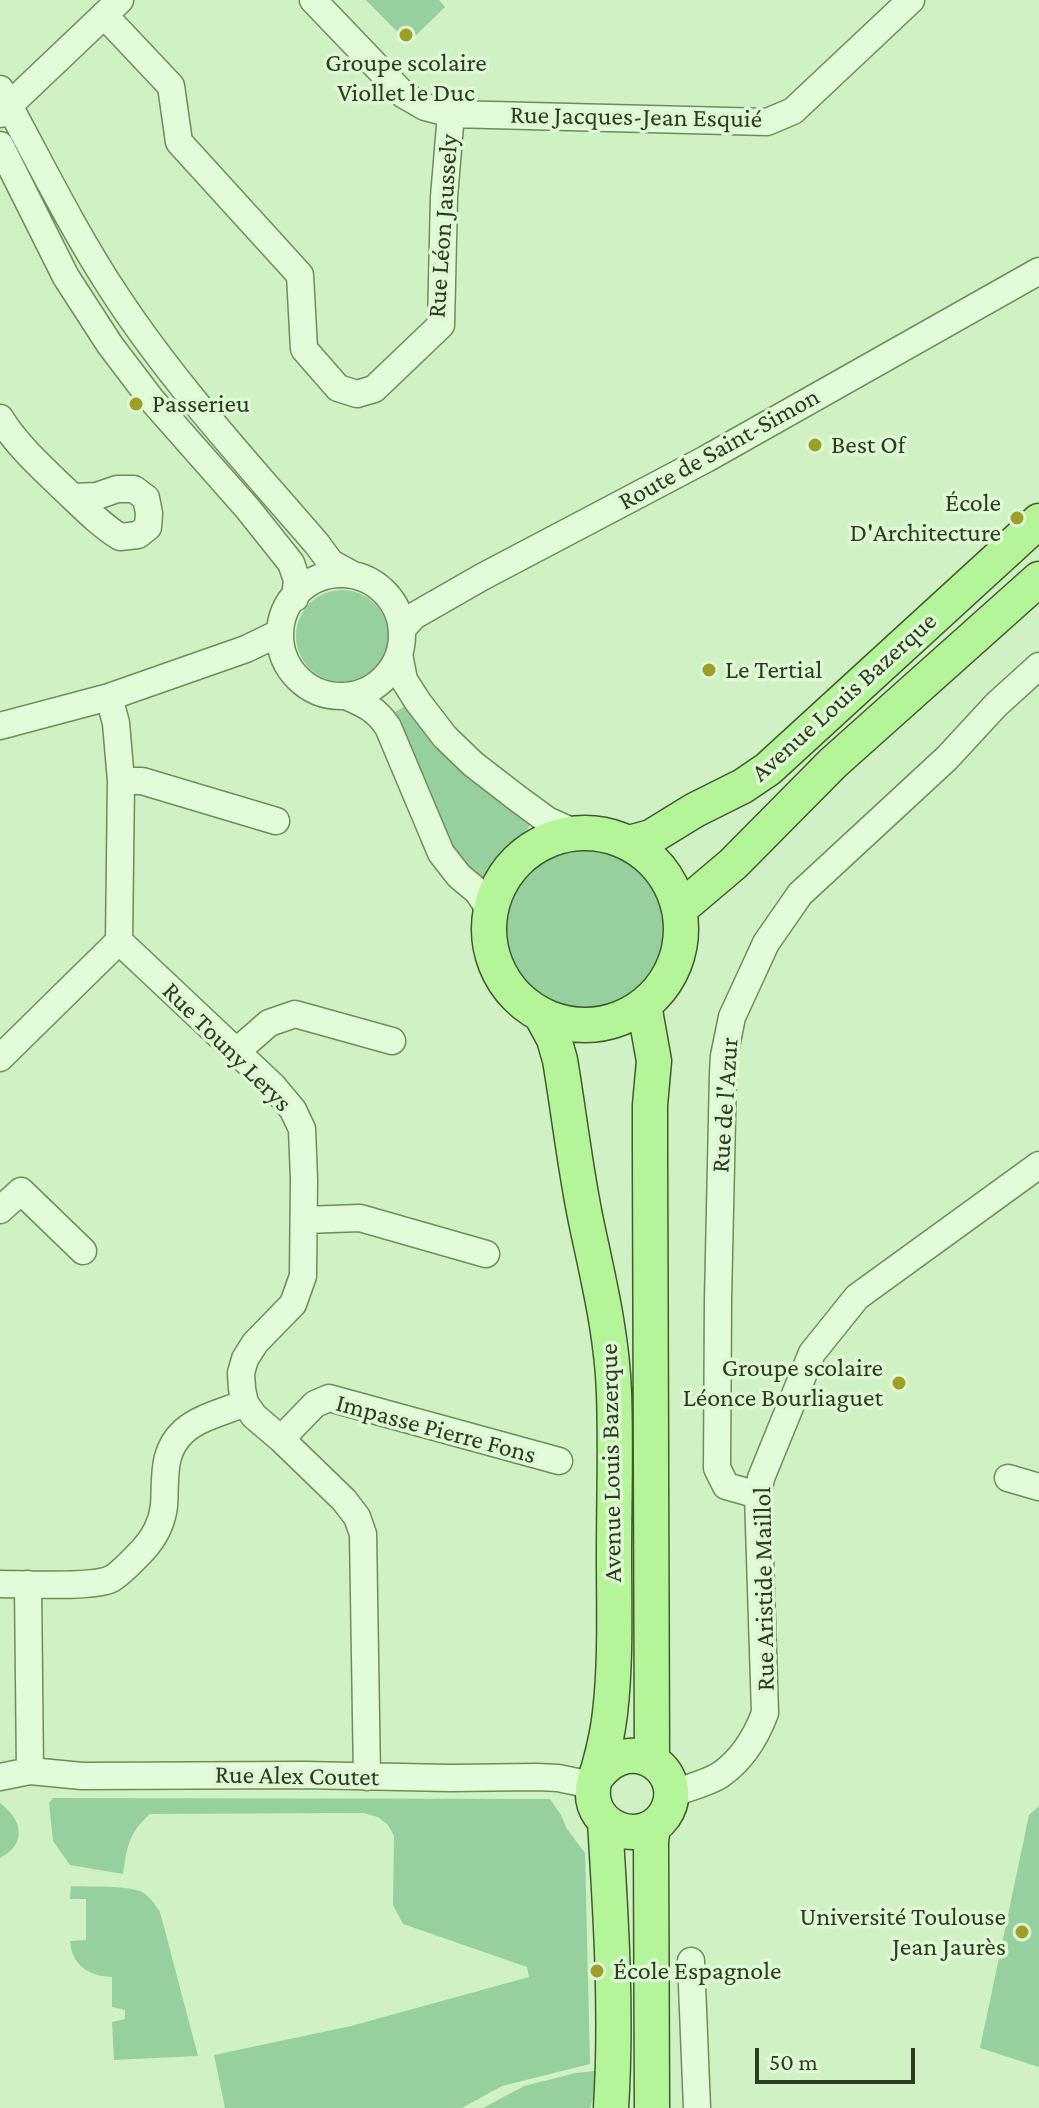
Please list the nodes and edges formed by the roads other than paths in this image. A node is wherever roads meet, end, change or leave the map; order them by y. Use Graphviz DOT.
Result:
graph roads {
  1 [pos="313,0"];
  2 [pos="911,0"];
  3 [pos="112,7"];
  4 [pos="3,103"];
  5 [pos="451,114"];
  6 [pos="0,145"];
  7 [pos="1039,271"];
  8 [pos="0,418"];
  9 [pos="73,497"];
  10 [pos="1039,521"];
  11 [pos="353,575"];
  12 [pos="1039,579"];
  13 [pos="295,598"];
  14 [pos="279,633"];
  15 [pos="400,642"];
  16 [pos="1039,666"];
  17 [pos="346,696"];
  18 [pos="109,697"];
  19 [pos="0,726"];
  20 [pos="121,781"];
  21 [pos="276,821"];
  22 [pos="576,833"];
  23 [pos="629,843"];
  24 [pos="681,908"];
  25 [pos="490,910"];
  26 [pos="119,941"];
  27 [pos="644,1005"];
  28 [pos="541,1015"];
  29 [pos="392,1041"];
  30 [pos="237,1051"];
  31 [pos="0,1058"];
  32 [pos="1039,1165"];
  33 [pos="0,1210"];
  34 [pos="304,1220"];
  35 [pos="83,1251"];
  36 [pos="486,1254"];
  37 [pos="245,1403"];
  38 [pos="281,1439"];
  39 [pos="559,1461"];
  40 [pos="1008,1478"];
  41 [pos="1039,1487"];
  42 [pos="758,1495"];
  43 [pos="0,1584"];
  44 [pos="28,1584"];
  45 [pos="652,1761"];
  46 [pos="30,1771"];
  47 [pos="0,1777"];
  48 [pos="367,1777"];
  49 [pos="595,1782"];
  50 [pos="671,1794"];
  51 [pos="605,1822"];
  52 [pos="653,1827"];
  53 [pos="691,1961"];
  54 [pos="611,2108"];
  55 [pos="652,2108"];
  56 [pos="697,2108"];
  1 -- 5 [label="street, Rue Jacques-Jean Esquié"];
  2 -- 5 [label="street, Rue Jacques-Jean Esquié"];
  3 -- 4 [label="street"];
  3 -- 5 [label="street, Rue Léon Jaussely"];
  4 -- 11 [label="street"];
  6 -- 13 [label="street"];
  7 -- 15 [label="street, Route de Saint-Simon"];
  8 -- 9 [label="street"];
  10 -- 23 [label="main road, Avenue Louis Bazerque"];
  11 -- 13 [label="street"];
  11 -- 15 [label="street"];
  12 -- 24 [label="main road, Avenue Louis Bazerque"];
  13 -- 14 [label="street"];
  14 -- 17 [label="street"];
  14 -- 18 [label="street"];
  15 -- 17 [label="street"];
  15 -- 22 [label="street"];
  16 -- 42 [label="street, Rue de l'Azur"];
  17 -- 25 [label="street"];
  18 -- 19 [label="street"];
  18 -- 20 [label="street"];
  20 -- 21 [label="street"];
  20 -- 26 [label="street"];
  22 -- 23 [label="main road"];
  22 -- 25 [label="main road"];
  23 -- 24 [label="main road"];
  24 -- 27 [label="main road"];
  25 -- 28 [label="main road"];
  26 -- 30 [label="street, Rue Touny Lerys"];
  26 -- 31 [label="street"];
  27 -- 28 [label="main road"];
  27 -- 45 [label="main road, Avenue Louis Bazerque"];
  28 -- 49 [label="main road, Avenue Louis Bazerque"];
  29 -- 30 [label="street"];
  30 -- 34 [label="street, Rue Touny Lerys"];
  32 -- 42 [label="street, Rue Aristide Maillol"];
  33 -- 35 [label="street"];
  34 -- 36 [label="street"];
  34 -- 37 [label="street, Rue Touny Lerys"];
  37 -- 38 [label="street"];
  37 -- 44 [label="street"];
  38 -- 39 [label="street, Impasse Pierre Fons"];
  38 -- 48 [label="street"];
  40 -- 41 [label="street"];
  42 -- 50 [label="street, Rue Aristide Maillol"];
  43 -- 44 [label="street"];
  44 -- 46 [label="street"];
  45 -- 49 [label="main road"];
  45 -- 50 [label="main road, Avenue Louis Bazerque"];
  46 -- 47 [label="street, Rue Alex Coutet"];
  46 -- 48 [label="street, Rue Alex Coutet"];
  48 -- 49 [label="street, Rue Alex Coutet"];
  49 -- 51 [label="main road"];
  50 -- 52 [label="main road"];
  51 -- 52 [label="main road"];
  51 -- 54 [label="main road"];
  52 -- 55 [label="main road"];
  53 -- 56 [label="street"];
}
